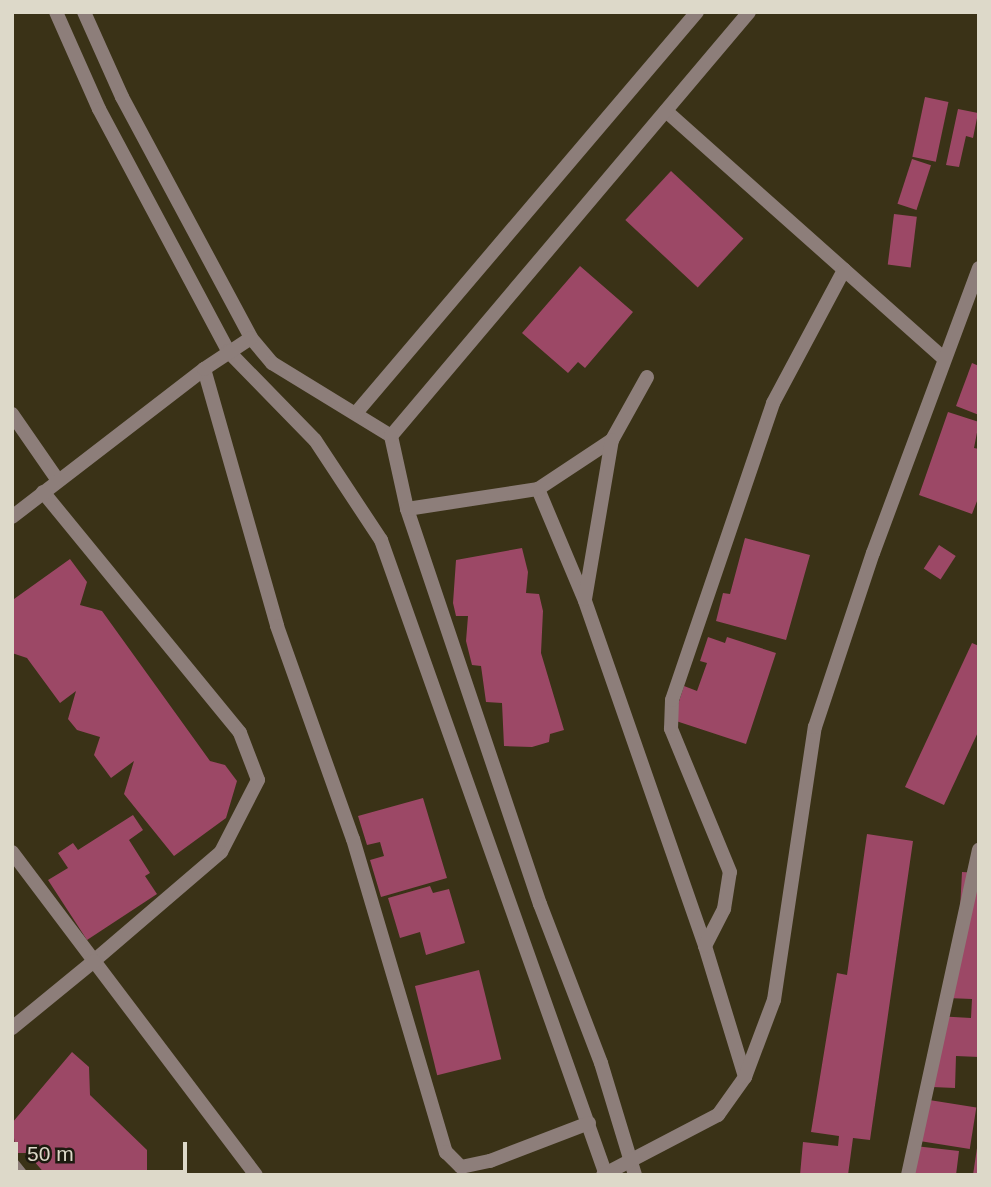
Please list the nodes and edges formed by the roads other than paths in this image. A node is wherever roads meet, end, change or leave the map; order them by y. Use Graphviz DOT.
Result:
graph roads {
  1 [pos="56,12"];
  2 [pos="84,12"];
  3 [pos="698,12"];
  4 [pos="749,12"];
  5 [pos="666,111"];
  6 [pos="979,268"];
  7 [pos="844,270"];
  8 [pos="251,338"];
  9 [pos="228,351"];
  10 [pos="943,358"];
  11 [pos="204,369"];
  12 [pos="648,377"];
  13 [pos="356,413"];
  14 [pos="12,414"];
  15 [pos="391,436"];
  16 [pos="612,440"];
  17 [pos="57,479"];
  18 [pos="538,489"];
  19 [pos="43,492"];
  20 [pos="407,509"];
  21 [pos="12,517"];
  22 [pos="585,601"];
  23 [pos="979,850"];
  24 [pos="12,852"];
  25 [pos="705,946"];
  26 [pos="94,961"];
  27 [pos="12,1028"];
  28 [pos="745,1077"];
  29 [pos="589,1123"];
  30 [pos="630,1159"];
  31 [pos="12,1164"];
  32 [pos="605,1174"];
  33 [pos="21,1175"];
  34 [pos="256,1175"];
  35 [pos="635,1175"];
  36 [pos="908,1175"];
  1 -- 9 [label="street"];
  2 -- 8 [label="street"];
  3 -- 13 [label="street"];
  4 -- 5 [label="street"];
  5 -- 7 [label="street"];
  5 -- 15 [label="street"];
  6 -- 10 [label="street"];
  7 -- 10 [label="street"];
  7 -- 25 [label="street"];
  8 -- 9 [label="street"];
  8 -- 13 [label="street"];
  9 -- 11 [label="street"];
  9 -- 29 [label="street"];
  10 -- 28 [label="street"];
  11 -- 17 [label="street"];
  11 -- 29 [label="street"];
  12 -- 16 [label="street"];
  13 -- 15 [label="street"];
  14 -- 17 [label="street"];
  15 -- 20 [label="street"];
  16 -- 18 [label="street"];
  16 -- 22 [label="street"];
  17 -- 19 [label="street"];
  18 -- 20 [label="street"];
  18 -- 22 [label="street"];
  19 -- 21 [label="street"];
  19 -- 26 [label="street"];
  20 -- 30 [label="street"];
  22 -- 25 [label="street"];
  23 -- 36 [label="street"];
  24 -- 26 [label="street"];
  25 -- 28 [label="street"];
  26 -- 27 [label="street"];
  26 -- 34 [label="street"];
  28 -- 30 [label="street"];
  29 -- 32 [label="street"];
  30 -- 32 [label="street"];
  30 -- 35 [label="street"];
  31 -- 33 [label="street"];
}
